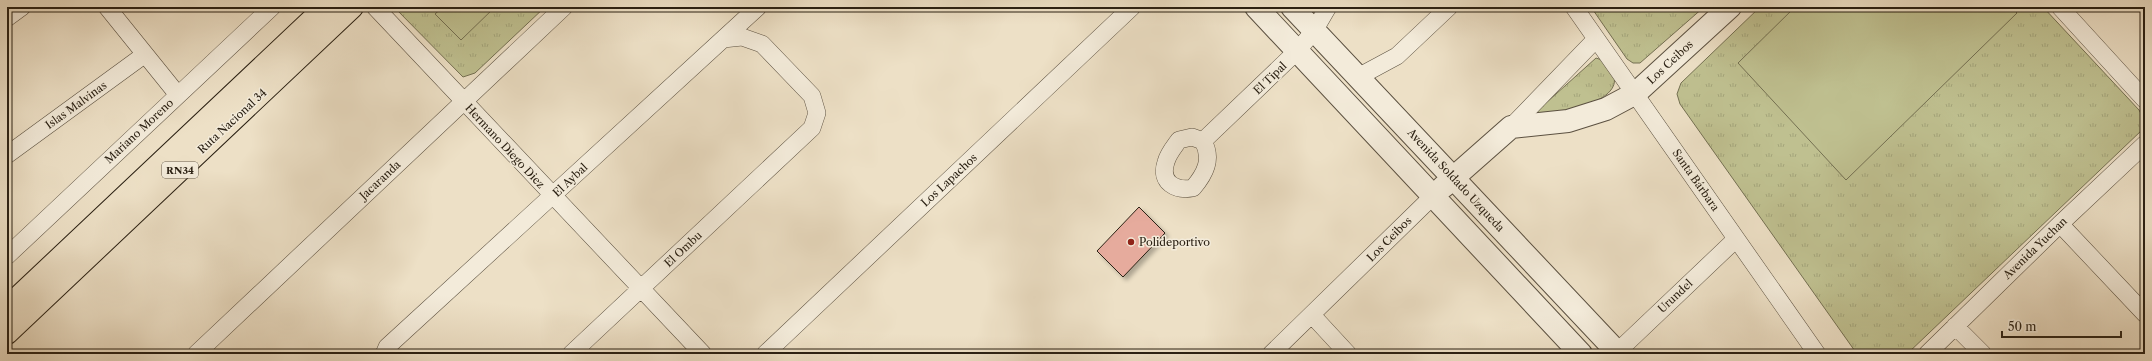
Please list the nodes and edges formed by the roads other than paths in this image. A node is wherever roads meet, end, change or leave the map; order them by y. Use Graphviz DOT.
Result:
graph roads {
  1 [pos="22,7"];
  2 [pos="107,7"];
  3 [pos="272,7"];
  4 [pos="326,7"];
  5 [pos="352,7"];
  6 [pos="375,7"];
  7 [pos="564,7"];
  8 [pos="758,7"];
  9 [pos="1132,7"];
  10 [pos="1256,7"];
  11 [pos="1292,7"];
  12 [pos="1328,7"];
  13 [pos="1450,7"];
  14 [pos="1574,7"];
  15 [pos="1730,7"];
  16 [pos="2060,7"];
  17 [pos="7,18"];
  18 [pos="1314,30"];
  19 [pos="723,39"];
  20 [pos="1596,39"];
  21 [pos="1297,51"];
  22 [pos="144,55"];
  23 [pos="1358,77"];
  24 [pos="1636,93"];
  25 [pos="178,95"];
  26 [pos="2145,100"];
  27 [pos="464,101"];
  28 [pos="1511,127"];
  29 [pos="1203,141"];
  30 [pos="2145,144"];
  31 [pos="7,154"];
  32 [pos="1453,178"];
  33 [pos="552,196"];
  34 [pos="1433,196"];
  35 [pos="2060,224"];
  36 [pos="1736,239"];
  37 [pos="7,256"];
  38 [pos="641,289"];
  39 [pos="7,308"];
  40 [pos="2145,314"];
  41 [pos="1312,315"];
  42 [pos="1955,326"];
  43 [pos="7,333"];
  44 [pos="1617,353"];
  45 [pos="196,354"];
  46 [pos="384,354"];
  47 [pos="571,354"];
  48 [pos="703,354"];
  49 [pos="765,354"];
  50 [pos="1271,354"];
  51 [pos="1348,354"];
  52 [pos="1581,354"];
  53 [pos="1817,354"];
  54 [pos="1927,354"];
  55 [pos="1983,354"];
  1 -- 17 [label="street"];
  2 -- 22 [label="street"];
  3 -- 25 [label="street, Mariano Moreno"];
  4 -- 39 [label="highway, Ruta Nacional 34 / RN34"];
  5 -- 43 [label="highway, Ruta Nacional 34 / RN34"];
  6 -- 27 [label="street, Hermano Diego Diez"];
  7 -- 27 [label="street, Jacaranda"];
  8 -- 19 [label="street, El Aybal"];
  9 -- 49 [label="street, Los Lapachos"];
  10 -- 21 [label="street"];
  11 -- 18 [label="street, Avenida Soldado Uzqueda"];
  12 -- 18 [label="street, El Tipal"];
  13 -- 23 [label="street"];
  14 -- 20 [label="street, Santa Bárbara"];
  15 -- 24 [label="street, Los Ceibos"];
  16 -- 26 [label="street"];
  18 -- 21 [label="street, El Tipal"];
  18 -- 23 [label="street, Avenida Soldado Uzqueda"];
  19 -- 33 [label="street, El Aybal"];
  19 -- 38 [label="street, El Ombu"];
  20 -- 24 [label="street, Santa Bárbara"];
  20 -- 28 [label="street, Los Ceibos"];
  21 -- 29 [label="street, El Tipal"];
  21 -- 34 [label="street"];
  22 -- 25 [label="street"];
  22 -- 31 [label="street, Islas Malvinas"];
  23 -- 32 [label="street, Avenida Soldado Uzqueda"];
  24 -- 28 [label="street, Los Ceibos"];
  24 -- 36 [label="street, Santa Bárbara"];
  25 -- 37 [label="street, Mariano Moreno"];
  27 -- 33 [label="street, Hermano Diego Diez"];
  27 -- 45 [label="street, Jacaranda"];
  28 -- 32 [label="street, Los Ceibos"];
  30 -- 35 [label="street, Avenida Yuchan"];
  32 -- 34 [label="street, Los Ceibos"];
  32 -- 44 [label="street, Avenida Soldado Uzqueda"];
  33 -- 38 [label="street, Hermano Diego Diez"];
  33 -- 46 [label="street, El Aybal"];
  34 -- 41 [label="street, Los Ceibos"];
  34 -- 52 [label="street"];
  35 -- 40 [label="street"];
  35 -- 42 [label="street, Avenida Yuchan"];
  36 -- 44 [label="street, Urundel"];
  36 -- 53 [label="street, Santa Bárbara"];
  38 -- 47 [label="street, El Ombu"];
  38 -- 48 [label="street, Hermano Diego Diez"];
  41 -- 50 [label="street, Los Ceibos"];
  41 -- 51 [label="street"];
  42 -- 54 [label="street, Avenida Yuchan"];
  42 -- 55 [label="street"];
}
